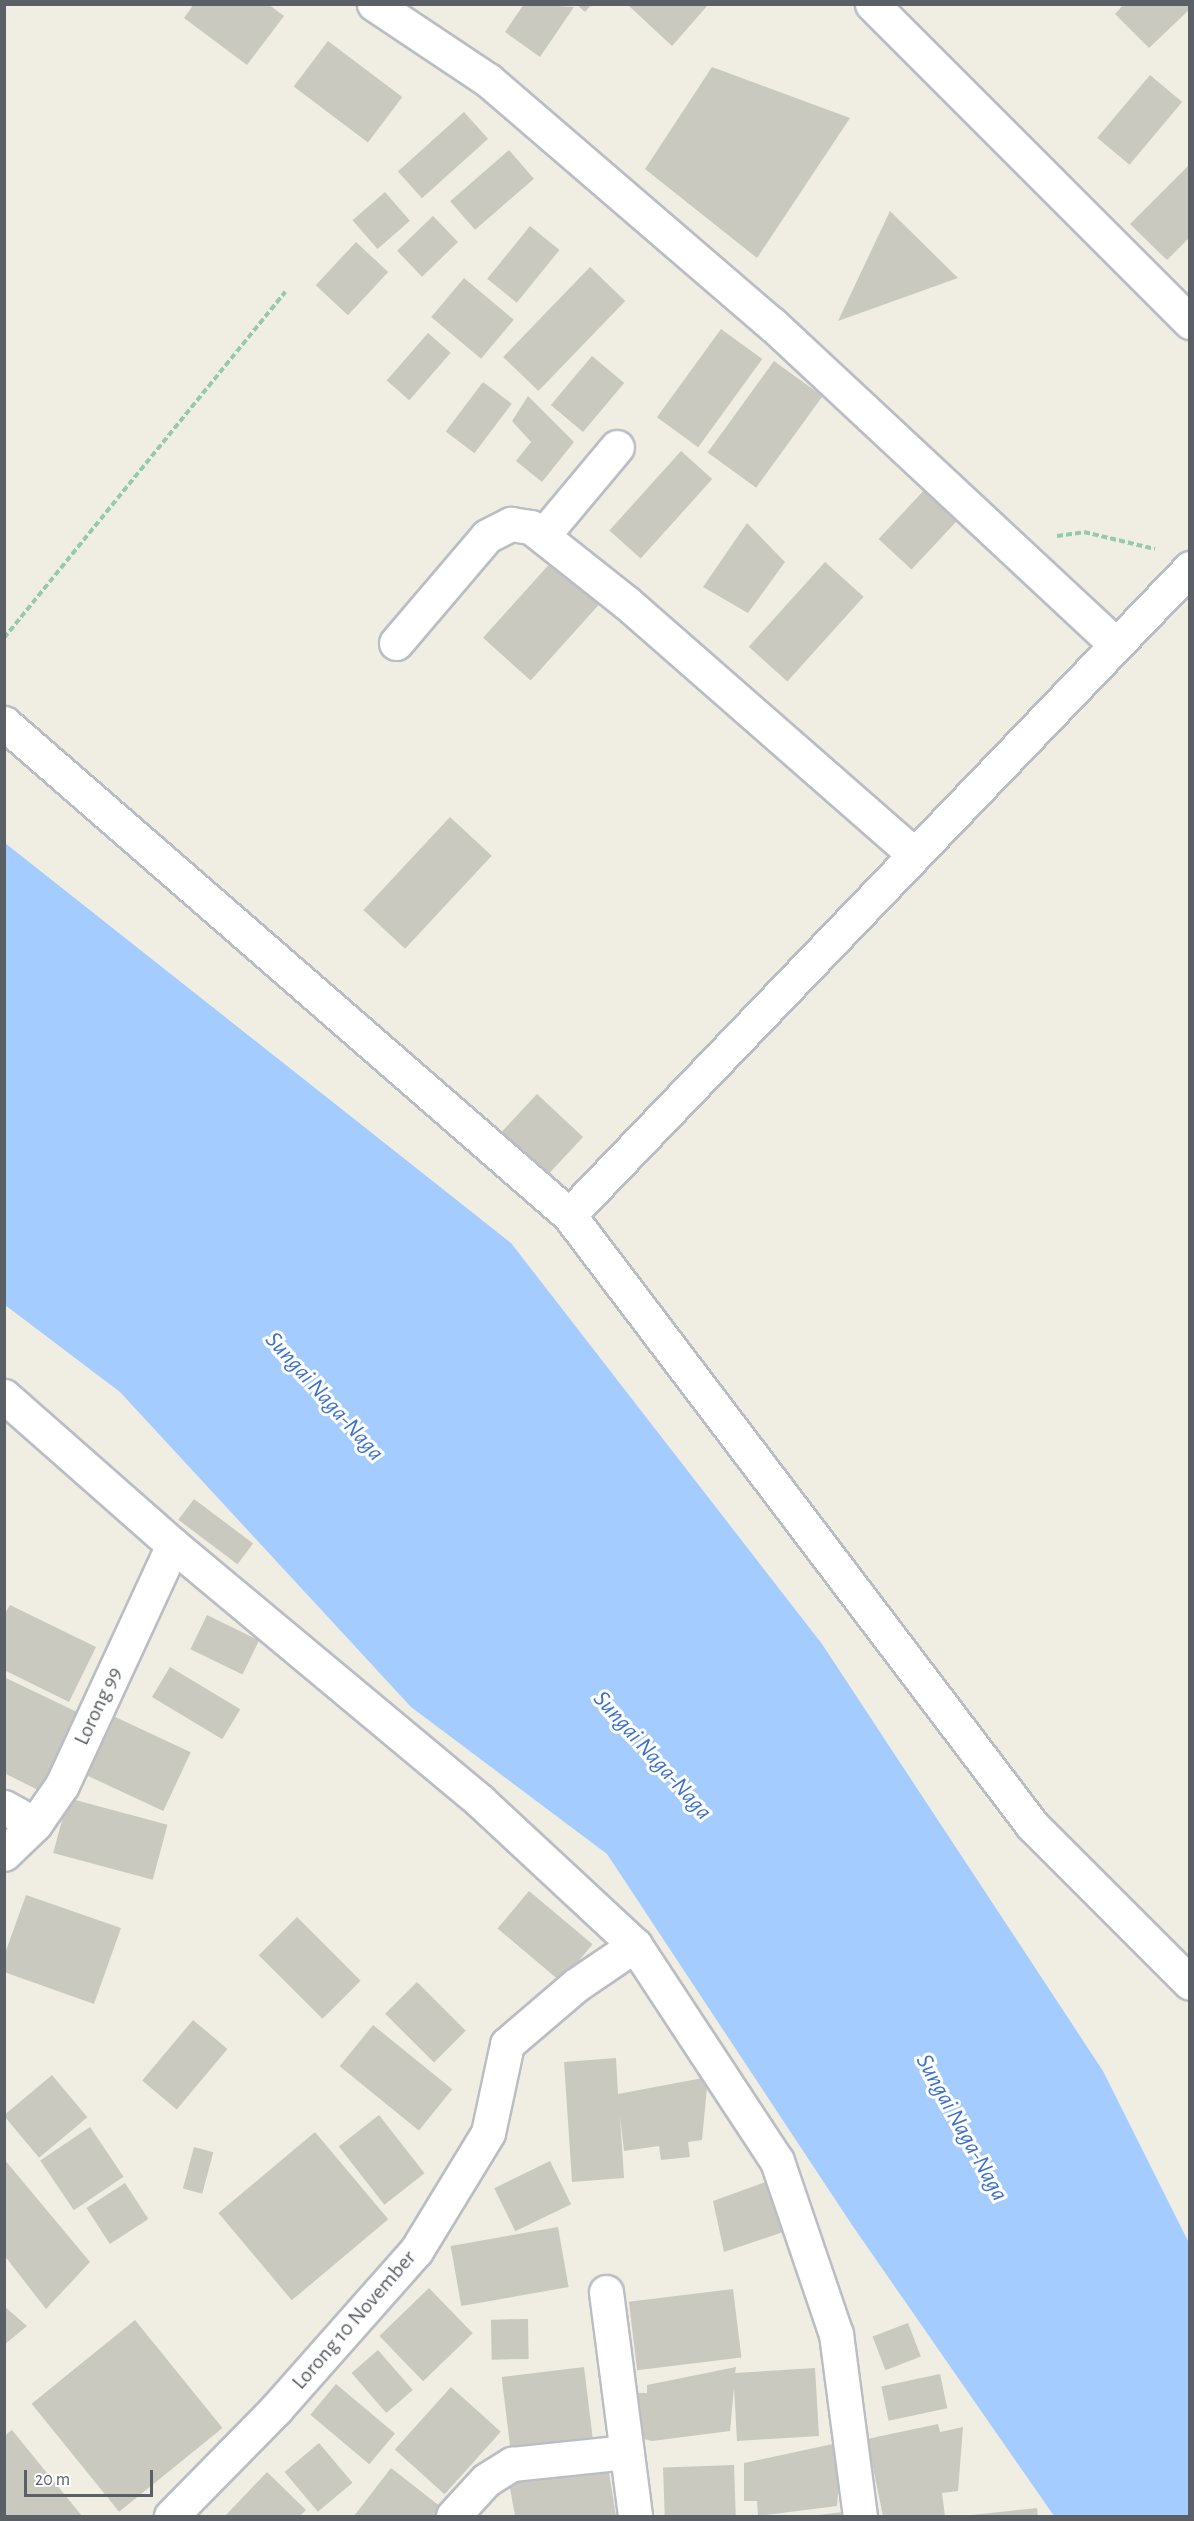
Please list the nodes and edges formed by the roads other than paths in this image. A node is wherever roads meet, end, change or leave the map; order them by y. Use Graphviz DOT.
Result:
graph roads {
  1 [pos="374,4"];
  2 [pos="872,4"];
  3 [pos="1190,322"];
  4 [pos="617,447"];
  5 [pos="545,533"];
  6 [pos="1190,568"];
  7 [pos="396,643"];
  8 [pos="1114,643"];
  9 [pos="4,723"];
  10 [pos="914,854"];
  11 [pos="568,1215"];
  12 [pos="4,1396"];
  13 [pos="172,1545"];
  14 [pos="4,1807"];
  15 [pos="35,1824"];
  16 [pos="4,1854"];
  17 [pos="635,1945"];
  18 [pos="1190,1983"];
  19 [pos="606,2292"];
  20 [pos="626,2452"];
  21 [pos="171,2517"];
  22 [pos="453,2517"];
  23 [pos="634,2517"];
  24 [pos="860,2517"];
  1 -- 8 [label="street"];
  2 -- 3 [label="street"];
  4 -- 5 [label="street"];
  5 -- 7 [label="street"];
  5 -- 10 [label="street"];
  6 -- 8 [label="street"];
  8 -- 10 [label="street"];
  9 -- 11 [label="street"];
  10 -- 11 [label="street"];
  11 -- 18 [label="street"];
  12 -- 13 [label="street"];
  13 -- 15 [label="street, Lorong 99"];
  13 -- 17 [label="street"];
  14 -- 15 [label="street"];
  15 -- 16 [label="street, Lorong 99"];
  17 -- 21 [label="street, Lorong 10 November"];
  17 -- 24 [label="street"];
  19 -- 20 [label="street"];
  20 -- 22 [label="street"];
  20 -- 23 [label="street"];
}
